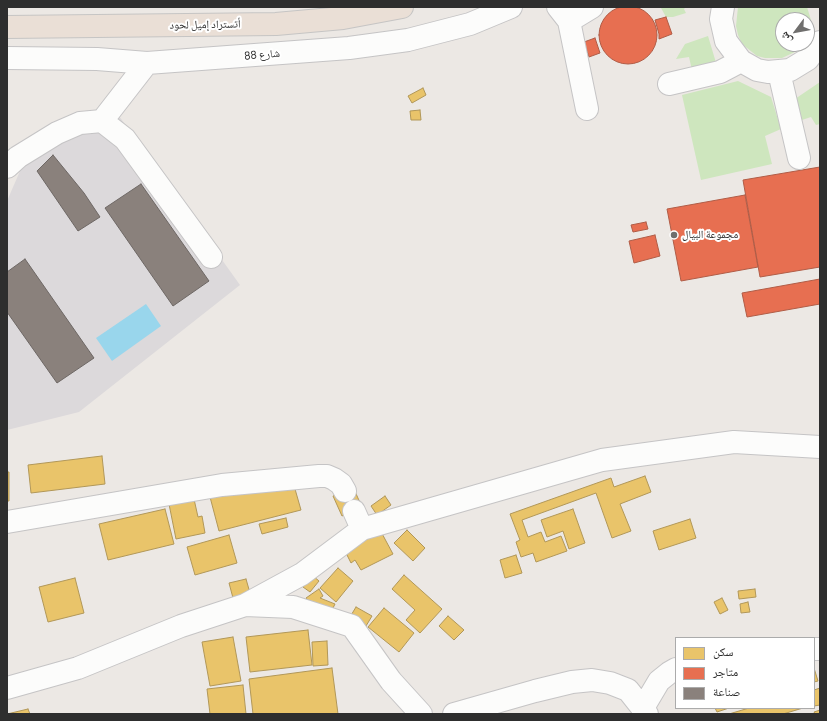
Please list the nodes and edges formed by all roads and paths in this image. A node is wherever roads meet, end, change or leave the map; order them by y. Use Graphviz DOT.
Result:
graph roads {
  1 [pos="402,7"];
  2 [pos="511,7"];
  3 [pos="592,7"];
  4 [pos="723,7"];
  5 [pos="564,14"];
  6 [pos="7,27"];
  7 [pos="818,48"];
  8 [pos="7,58"];
  9 [pos="741,61"];
  10 [pos="147,63"];
  11 [pos="779,72"];
  12 [pos="669,84"];
  13 [pos="587,109"];
  14 [pos="102,121"];
  15 [pos="799,158"];
  16 [pos="7,167"];
  17 [pos="211,256"];
  18 [pos="820,447"];
  19 [pos="345,491"];
  20 [pos="7,522"];
  21 [pos="245,605"];
  22 [pos="675,670"];
  23 [pos="7,688"];
  24 [pos="645,711"];
  25 [pos="421,714"];
  26 [pos="454,714"];
  1 -- 6 [label="highway, أتستراد إميل لحود"];
  2 -- 10 [label="street, شارع 88"];
  3 -- 5 [label="street"];
  4 -- 9 [label="street"];
  5 -- 13 [label="street"];
  7 -- 11 [label="street"];
  8 -- 10 [label="street, شارع 88"];
  9 -- 11 [label="street"];
  9 -- 12 [label="street"];
  10 -- 14 [label="street"];
  11 -- 15 [label="street"];
  14 -- 16 [label="street"];
  14 -- 17 [label="street"];
  18 -- 21 [label="street"];
  19 -- 20 [label="street"];
  21 -- 23 [label="street"];
  21 -- 25 [label="street"];
  22 -- 24 [label="street"];
  24 -- 26 [label="street"];
}
